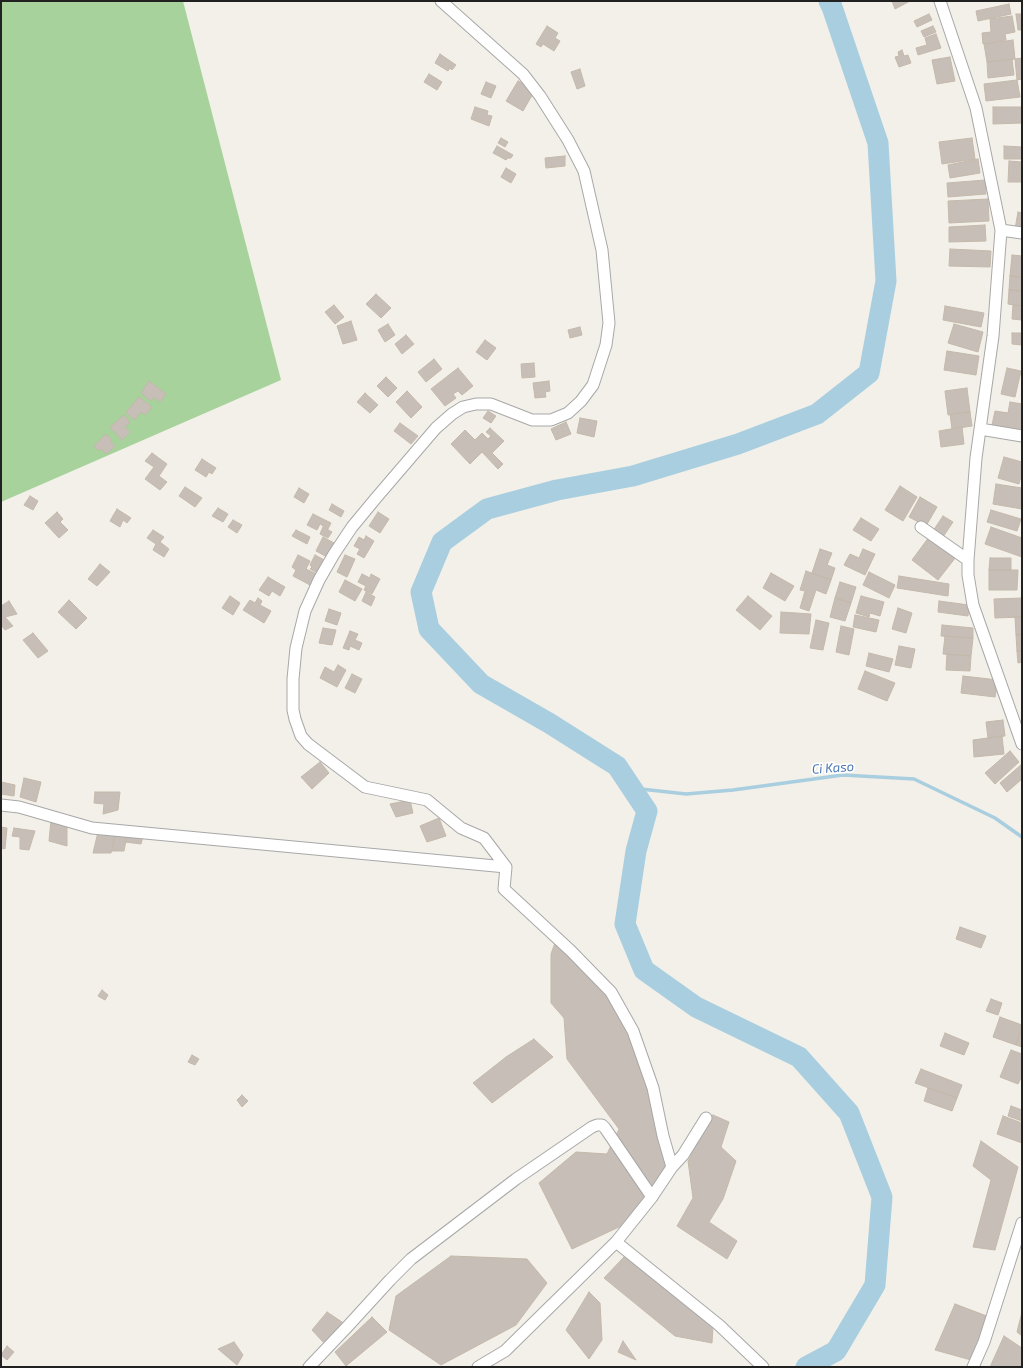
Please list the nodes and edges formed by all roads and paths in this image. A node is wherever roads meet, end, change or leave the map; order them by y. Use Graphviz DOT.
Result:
graph roads {
  1 [pos="441,1"];
  2 [pos="940,1"];
  3 [pos="1000,230"];
  4 [pos="1022,234"];
  5 [pos="980,429"];
  6 [pos="1022,436"];
  7 [pos="921,528"];
  8 [pos="968,560"];
  9 [pos="1022,744"];
  10 [pos="1,804"];
  11 [pos="506,866"];
  12 [pos="706,1118"];
  13 [pos="672,1167"];
  14 [pos="652,1197"];
  15 [pos="1022,1223"];
  16 [pos="616,1242"];
  17 [pos="309,1367"];
  18 [pos="478,1367"];
  19 [pos="763,1367"];
  20 [pos="973,1367"];
  1 -- 11 [label="street"];
  2 -- 3 [label="street"];
  3 -- 4 [label="street"];
  3 -- 5 [label="street"];
  5 -- 6 [label="street"];
  5 -- 8 [label="street"];
  7 -- 8 [label="street"];
  8 -- 9 [label="street"];
  10 -- 11 [label="street"];
  11 -- 13 [label="street"];
  12 -- 13 [label="street"];
  13 -- 14 [label="street"];
  14 -- 16 [label="street"];
  14 -- 17 [label="street"];
  15 -- 20 [label="street"];
  16 -- 18 [label="street"];
  16 -- 19 [label="street"];
}
